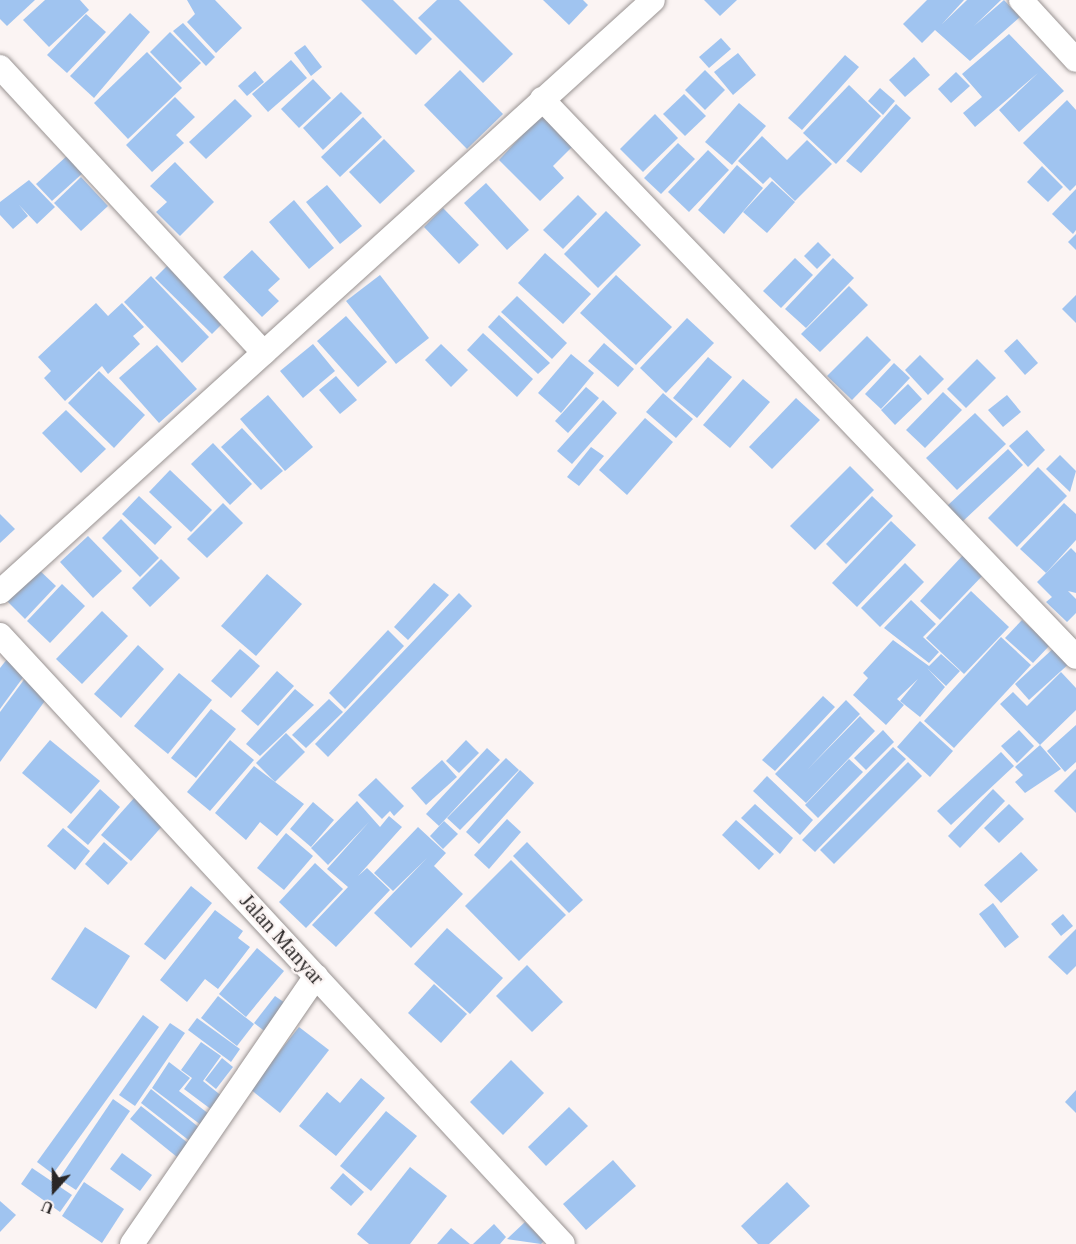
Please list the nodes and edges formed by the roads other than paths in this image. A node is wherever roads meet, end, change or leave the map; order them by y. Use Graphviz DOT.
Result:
graph roads {
  1 [pos="653,0"];
  2 [pos="1020,0"];
  3 [pos="1076,60"];
  4 [pos="0,67"];
  5 [pos="542,99"];
  6 [pos="264,353"];
  7 [pos="0,592"];
  8 [pos="0,635"];
  9 [pos="1076,657"];
  10 [pos="316,976"];
  11 [pos="132,1244"];
  12 [pos="563,1244"];
  1 -- 5 [label="street"];
  2 -- 3 [label="street"];
  4 -- 6 [label="street"];
  5 -- 6 [label="street"];
  5 -- 9 [label="street"];
  6 -- 7 [label="street"];
  8 -- 10 [label="street, Jalan Manyar"];
  10 -- 11 [label="street"];
  10 -- 12 [label="street, Jalan Manyar"];
}
